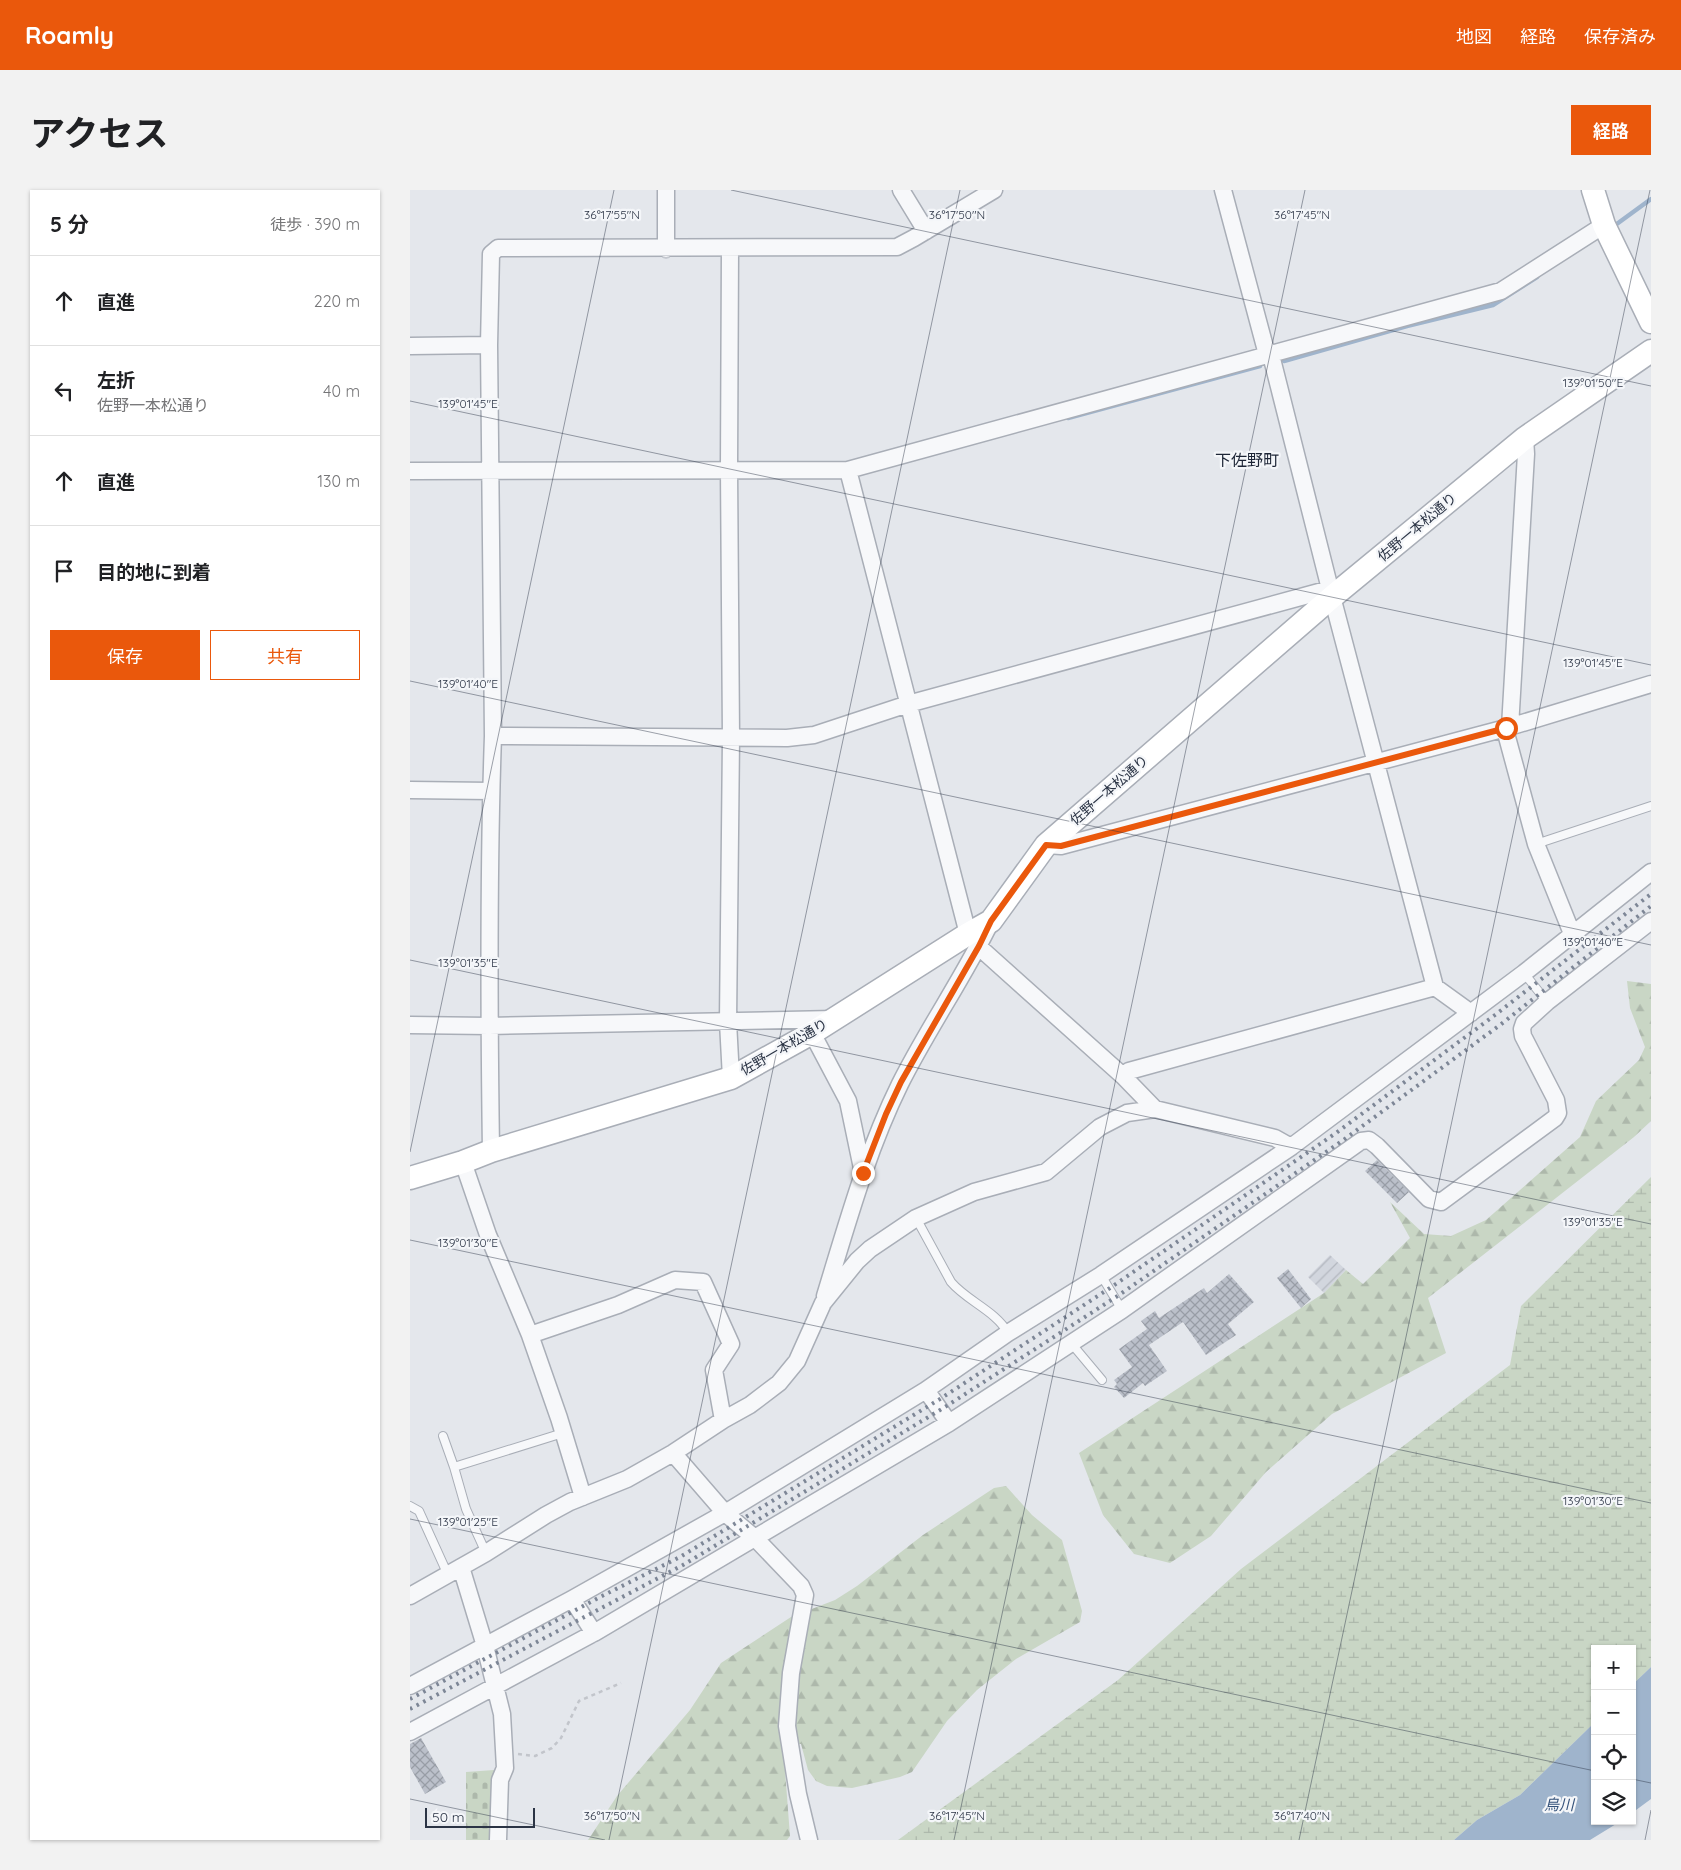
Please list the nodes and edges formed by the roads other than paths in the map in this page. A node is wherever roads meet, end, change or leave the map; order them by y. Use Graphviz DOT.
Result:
graph roads {
  1 [pos="666,190"];
  2 [pos="901,190"];
  3 [pos="994,190"];
  4 [pos="1224,190"];
  5 [pos="1593,190"];
  6 [pos="1604,225"];
  7 [pos="926,231"];
  8 [pos="666,248"];
  9 [pos="730,248"];
  10 [pos="1651,322"];
  11 [pos="489,345"];
  12 [pos="410,346"];
  13 [pos="1650,353"];
  14 [pos="1271,355"];
  15 [pos="1524,438"];
  16 [pos="729,469"];
  17 [pos="490,470"];
  18 [pos="848,470"];
  19 [pos="410,471"];
  20 [pos="1331,593"];
  21 [pos="1651,684"];
  22 [pos="908,704"];
  23 [pos="1508,727"];
  24 [pos="493,736"];
  25 [pos="731,738"];
  26 [pos="1375,763"];
  27 [pos="410,790"];
  28 [pos="491,791"];
  29 [pos="1651,806"];
  30 [pos="1536,844"];
  31 [pos="1046,845"];
  32 [pos="1651,872"];
  33 [pos="1651,921"];
  34 [pos="1573,936"];
  35 [pos="974,940"];
  36 [pos="1524,973"];
  37 [pos="1435,987"];
  38 [pos="1548,1002"];
  39 [pos="1471,1013"];
  40 [pos="834,1019"];
  41 [pos="728,1022"];
  42 [pos="410,1025"];
  43 [pos="489,1026"];
  44 [pos="812,1033"];
  45 [pos="1124,1076"];
  46 [pos="731,1078"];
  47 [pos="1155,1109"];
  48 [pos="1291,1146"];
  49 [pos="491,1152"];
  50 [pos="463,1162"];
  51 [pos="863,1173"];
  52 [pos="410,1178"];
  53 [pos="916,1218"];
  54 [pos="1100,1275"];
  55 [pos="823,1302"];
  56 [pos="1122,1310"];
  57 [pos="1008,1333"];
  58 [pos="530,1335"];
  59 [pos="1071,1343"];
  60 [pos="1102,1380"];
  61 [pos="926,1390"];
  62 [pos="723,1420"];
  63 [pos="949,1423"];
  64 [pos="563,1433"];
  65 [pos="443,1436"];
  66 [pos="673,1453"];
  67 [pos="454,1467"];
  68 [pos="583,1497"];
  69 [pos="410,1506"];
  70 [pos="725,1513"];
  71 [pos="756,1539"];
  72 [pos="486,1553"];
  73 [pos="454,1571"];
  74 [pos="410,1596"];
  75 [pos="572,1599"];
  76 [pos="594,1634"];
  77 [pos="486,1646"];
  78 [pos="410,1686"];
  79 [pos="496,1686"];
  80 [pos="410,1732"];
  81 [pos="498,1840"];
  82 [pos="809,1840"];
  1 -- 8 [label="street"];
  2 -- 7 [label="street"];
  3 -- 7 [label="street"];
  4 -- 14 [label="street"];
  5 -- 6 [label="street"];
  6 -- 10 [label="street"];
  6 -- 14 [label="street"];
  7 -- 9 [label="street"];
  8 -- 9 [label="street"];
  8 -- 11 [label="street"];
  9 -- 16 [label="street"];
  11 -- 12 [label="street"];
  11 -- 17 [label="street"];
  13 -- 15 [label="street, 佐野一本松通り"];
  14 -- 18 [label="street"];
  14 -- 20 [label="street"];
  15 -- 20 [label="street, 佐野一本松通り"];
  15 -- 23 [label="street"];
  16 -- 17 [label="street"];
  16 -- 18 [label="street"];
  16 -- 25 [label="street"];
  17 -- 19 [label="street"];
  17 -- 24 [label="street"];
  18 -- 22 [label="street"];
  20 -- 22 [label="street"];
  20 -- 26 [label="street"];
  20 -- 31 [label="street, 佐野一本松通り"];
  21 -- 23 [label="street"];
  22 -- 25 [label="street"];
  22 -- 35 [label="street"];
  23 -- 26 [label="street"];
  23 -- 30 [label="street"];
  24 -- 25 [label="street"];
  24 -- 28 [label="street"];
  25 -- 41 [label="street"];
  26 -- 31 [label="street"];
  26 -- 37 [label="street"];
  27 -- 28 [label="street"];
  28 -- 43 [label="street"];
  29 -- 30 [label="lane"];
  30 -- 34 [label="street"];
  31 -- 35 [label="street, 佐野一本松通り"];
  32 -- 34 [label="street"];
  33 -- 38 [label="street"];
  34 -- 36 [label="street"];
  35 -- 40 [label="street, 佐野一本松通り"];
  35 -- 45 [label="street"];
  35 -- 51 [label="street"];
  36 -- 38 [label="lane"];
  36 -- 39 [label="street"];
  37 -- 39 [label="street"];
  37 -- 45 [label="street"];
  38 -- 56 [label="street"];
  39 -- 48 [label="street"];
  40 -- 41 [label="street"];
  40 -- 44 [label="street, 佐野一本松通り"];
  41 -- 43 [label="street"];
  41 -- 46 [label="street"];
  42 -- 43 [label="street"];
  43 -- 49 [label="street"];
  44 -- 46 [label="street, 佐野一本松通り"];
  44 -- 51 [label="street"];
  45 -- 47 [label="street"];
  46 -- 49 [label="street, 佐野一本松通り"];
  47 -- 48 [label="street"];
  47 -- 53 [label="street"];
  48 -- 54 [label="street"];
  49 -- 50 [label="street, 佐野一本松通り"];
  50 -- 52 [label="street, 佐野一本松通り"];
  50 -- 58 [label="street"];
  51 -- 55 [label="street"];
  53 -- 55 [label="street"];
  53 -- 57 [label="lane"];
  54 -- 56 [label="lane"];
  54 -- 57 [label="street"];
  55 -- 62 [label="street"];
  56 -- 59 [label="street"];
  57 -- 61 [label="street"];
  58 -- 62 [label="street"];
  58 -- 64 [label="street"];
  59 -- 60 [label="lane"];
  59 -- 63 [label="street"];
  61 -- 63 [label="street"];
  61 -- 70 [label="street"];
  62 -- 66 [label="street"];
  63 -- 71 [label="street"];
  64 -- 67 [label="lane"];
  64 -- 68 [label="street"];
  65 -- 67 [label="lane"];
  66 -- 68 [label="street"];
  66 -- 70 [label="street"];
  67 -- 72 [label="lane"];
  68 -- 72 [label="street"];
  69 -- 73 [label="lane"];
  70 -- 71 [label="street"];
  70 -- 75 [label="street"];
  71 -- 76 [label="street"];
  71 -- 82 [label="street"];
  72 -- 73 [label="street"];
  73 -- 74 [label="street"];
  73 -- 77 [label="street"];
  75 -- 76 [label="street"];
  75 -- 77 [label="street"];
  76 -- 79 [label="street"];
  77 -- 78 [label="street"];
  77 -- 79 [label="street"];
  79 -- 80 [label="street"];
  79 -- 81 [label="street"];
}
